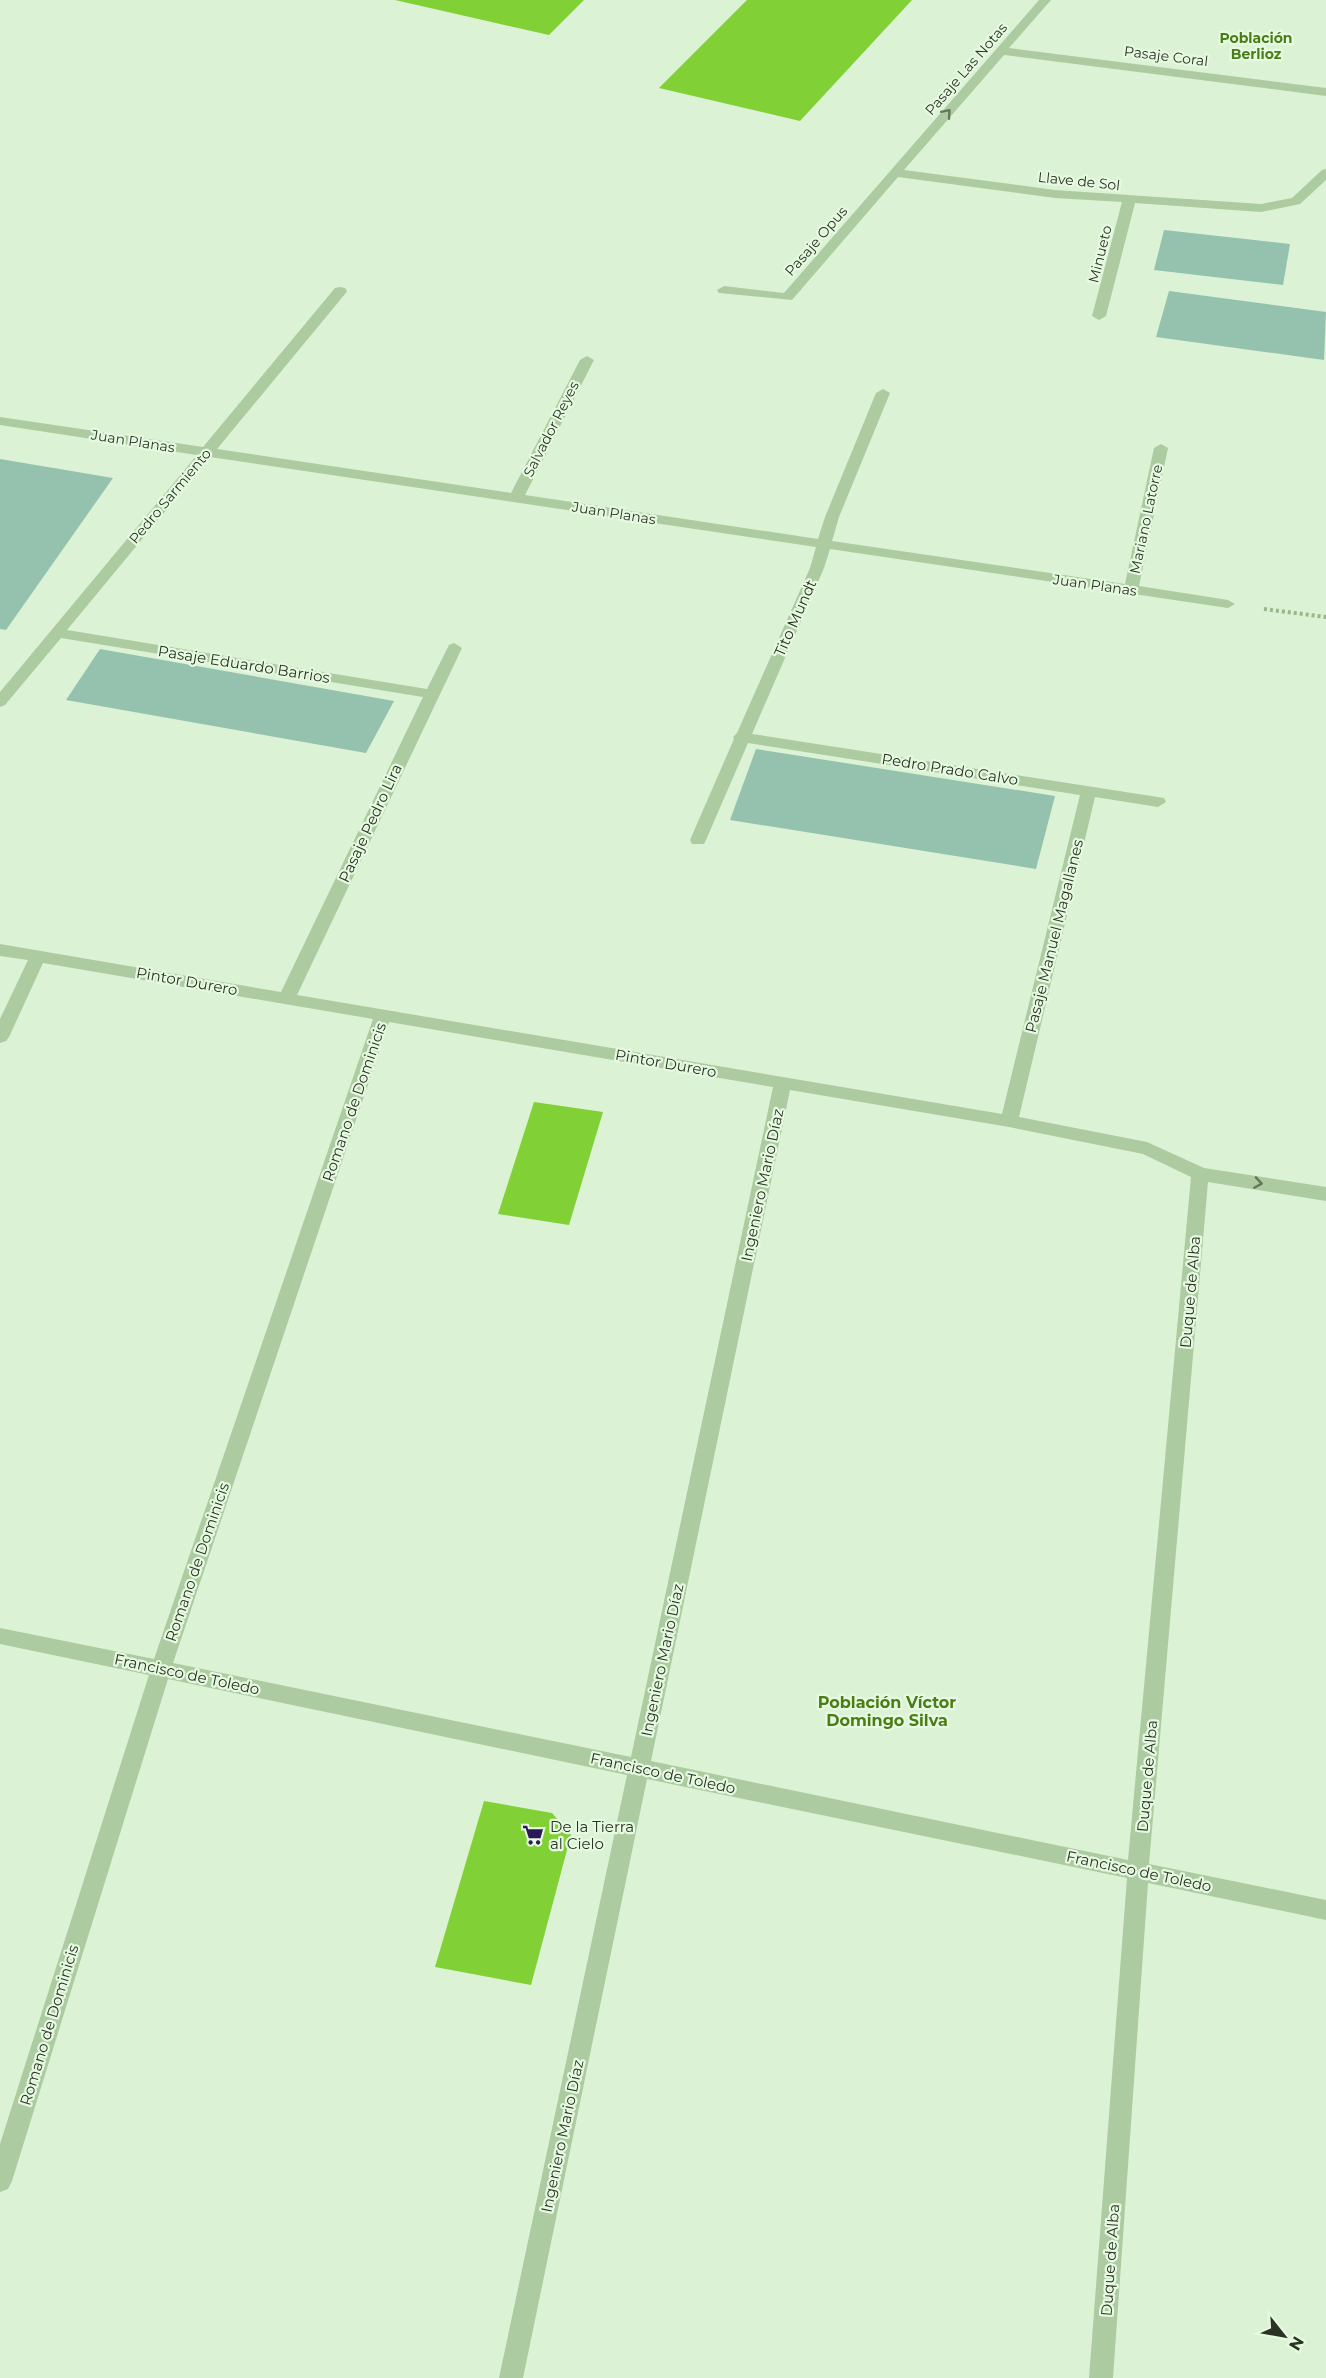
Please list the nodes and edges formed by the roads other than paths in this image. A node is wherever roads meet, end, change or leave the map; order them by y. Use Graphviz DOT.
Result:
graph roads {
  1 [pos="1045,0"];
  2 [pos="1001,51"];
  3 [pos="1326,92"];
  4 [pos="909,158"];
  5 [pos="896,173"];
  6 [pos="1326,173"];
  7 [pos="1129,201"];
  8 [pos="724,290"];
  9 [pos="340,291"];
  10 [pos="1099,316"];
  11 [pos="587,360"];
  12 [pos="883,393"];
  13 [pos="0,421"];
  14 [pos="1161,448"];
  15 [pos="207,452"];
  16 [pos="516,498"];
  17 [pos="824,544"];
  18 [pos="1131,591"];
  19 [pos="1228,604"];
  20 [pos="57,633"];
  21 [pos="454,648"];
  22 [pos="431,694"];
  23 [pos="0,702"];
  24 [pos="741,737"];
  25 [pos="1089,791"];
  26 [pos="1158,802"];
  27 [pos="698,840"];
  28 [pos="0,950"];
  29 [pos="38,956"];
  30 [pos="287,998"];
  31 [pos="383,1016"];
  32 [pos="0,1037"];
  33 [pos="783,1083"];
  34 [pos="1009,1121"];
  35 [pos="1200,1174"];
  36 [pos="1326,1194"];
  37 [pos="0,1636"];
  38 [pos="161,1669"];
  39 [pos="640,1768"];
  40 [pos="1138,1871"];
  41 [pos="1326,1910"];
  42 [pos="0,2181"];
  43 [pos="511,2378"];
  44 [pos="1101,2378"];
  1 -- 2 [label="street, Pasaje Las Notas"];
  2 -- 3 [label="street, Pasaje Coral"];
  4 -- 2 [label="street, Pasaje Las Notas, one-way"];
  4 -- 5 [label="street, Pasaje Opus"];
  5 -- 7 [label="street, Llave de Sol"];
  5 -- 8 [label="street, Pasaje Opus"];
  6 -- 7 [label="street, Llave de Sol"];
  7 -- 10 [label="street, Minueto"];
  9 -- 15 [label="street, Pedro Sarmiento"];
  11 -- 16 [label="street, Salvador Reyes"];
  12 -- 17 [label="street, Tito Mundt"];
  13 -- 15 [label="street, Juan Planas"];
  14 -- 18 [label="street, Mariano Latorre"];
  15 -- 16 [label="street, Juan Planas"];
  15 -- 20 [label="street, Pedro Sarmiento"];
  16 -- 17 [label="street, Juan Planas"];
  17 -- 18 [label="street, Juan Planas"];
  17 -- 24 [label="street, Tito Mundt"];
  18 -- 19 [label="street, Juan Planas"];
  20 -- 22 [label="street, Pasaje Eduardo Barrios"];
  20 -- 23 [label="street, Pedro Sarmiento"];
  21 -- 22 [label="street, Pasaje Pedro Lira"];
  22 -- 30 [label="street, Pasaje Pedro Lira"];
  24 -- 25 [label="street, Pedro Prado Calvo"];
  24 -- 27 [label="street, Tito Mundt"];
  25 -- 26 [label="street, Pedro Prado Calvo"];
  25 -- 34 [label="street, Pasaje Manuel Magallanes"];
  28 -- 29 [label="street, Pintor Durero"];
  29 -- 30 [label="street, Pintor Durero"];
  29 -- 32 [label="street"];
  30 -- 31 [label="street, Pintor Durero"];
  31 -- 33 [label="street, Pintor Durero"];
  31 -- 38 [label="street, Romano de Dominicis"];
  33 -- 34 [label="street, Pintor Durero"];
  33 -- 39 [label="street, Ingeniero Mario Díaz"];
  34 -- 35 [label="street, Pintor Durero"];
  35 -- 36 [label="street, Pintor Durero, one-way"];
  35 -- 40 [label="street, Duque de Alba"];
  37 -- 38 [label="street, Francisco de Toledo"];
  38 -- 39 [label="street, Francisco de Toledo"];
  38 -- 42 [label="street, Romano de Dominicis"];
  39 -- 40 [label="street, Francisco de Toledo"];
  39 -- 43 [label="street, Ingeniero Mario Díaz"];
  40 -- 41 [label="street, Francisco de Toledo"];
  40 -- 44 [label="street, Duque de Alba"];
}
